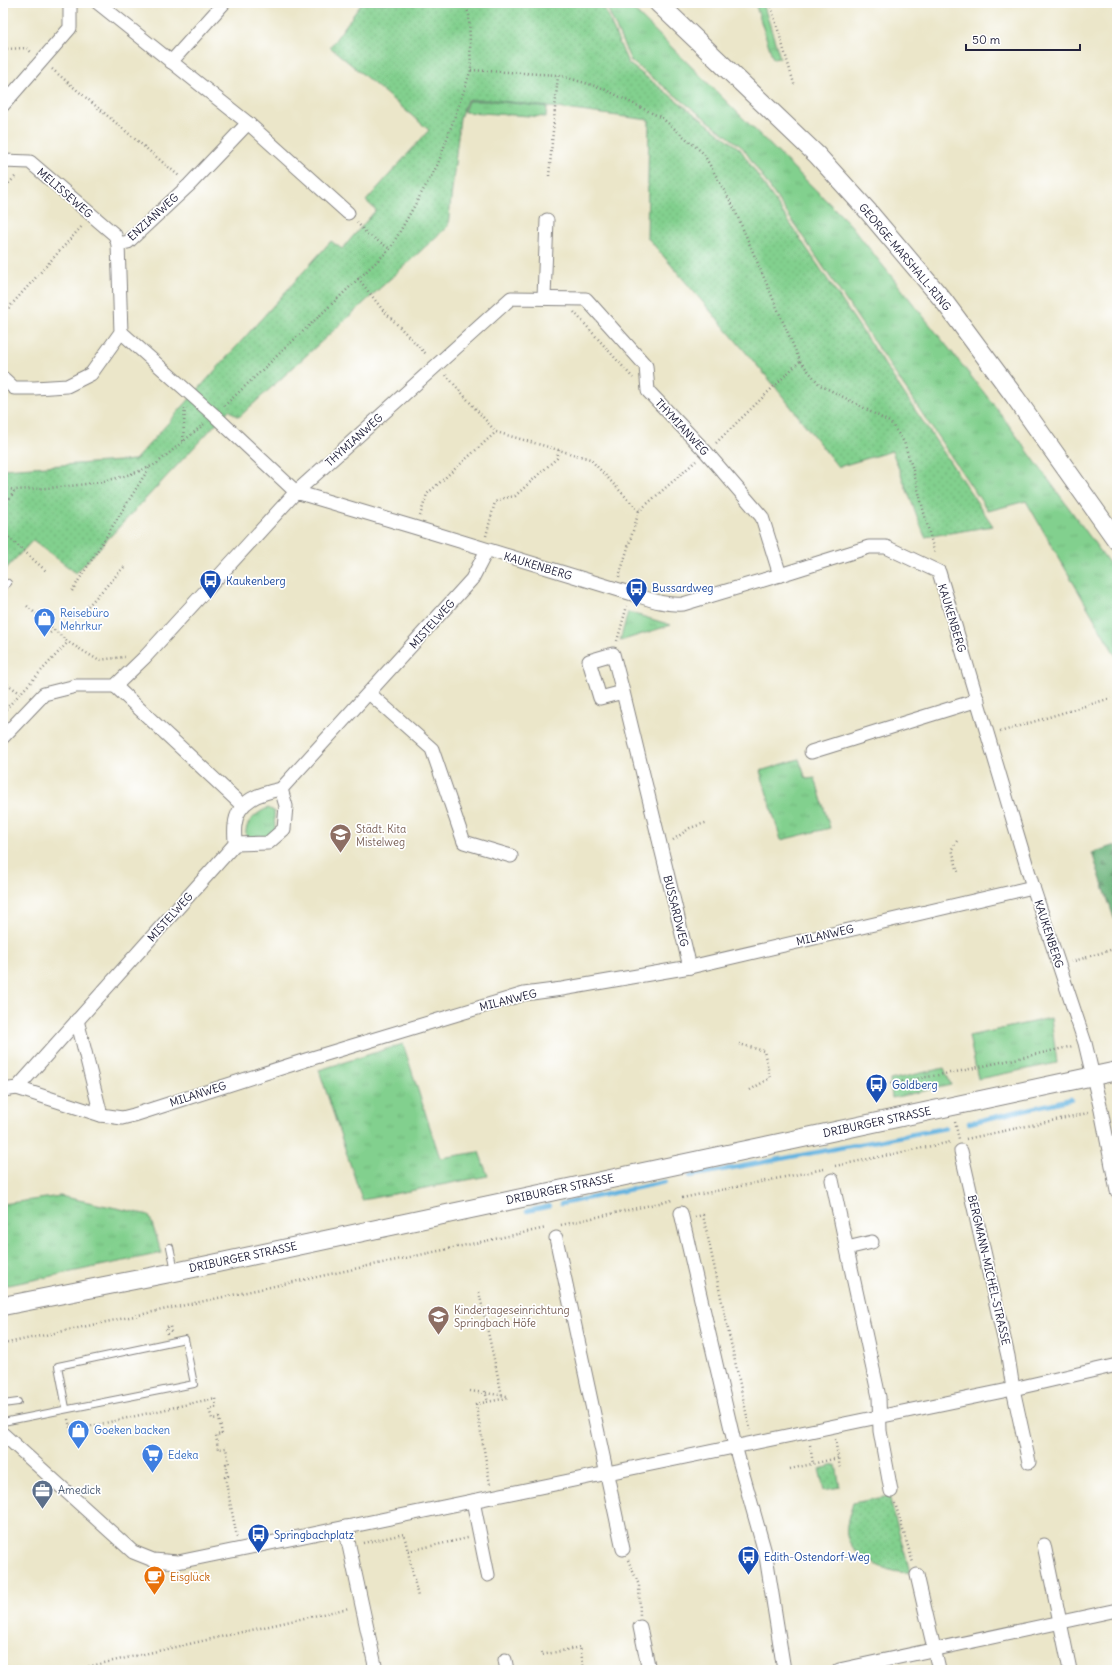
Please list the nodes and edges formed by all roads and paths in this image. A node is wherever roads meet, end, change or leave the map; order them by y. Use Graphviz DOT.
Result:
graph roads {
  1 [pos="70,3"];
  2 [pos="98,3"];
  3 [pos="224,3"];
  4 [pos="465,3"];
  5 [pos="658,3"];
  6 [pos="770,3"];
  7 [pos="3,49"];
  8 [pos="42,60"];
  9 [pos="171,62"];
  10 [pos="471,70"];
  11 [pos="558,75"];
  12 [pos="795,86"];
  13 [pos="3,105"];
  14 [pos="248,123"];
  15 [pos="3,161"];
  16 [pos="550,176"];
  17 [pos="189,184"];
  18 [pos="348,213"];
  19 [pos="92,216"];
  20 [pos="547,220"];
  21 [pos="366,233"];
  22 [pos="118,244"];
  23 [pos="390,249"];
  24 [pos="358,278"];
  25 [pos="544,297"];
  26 [pos="568,298"];
  27 [pos="382,309"];
  28 [pos="3,314"];
  29 [pos="121,332"];
  30 [pos="800,361"];
  31 [pos="3,378"];
  32 [pos="648,391"];
  33 [pos="193,396"];
  34 [pos="214,415"];
  35 [pos="183,442"];
  36 [pos="559,450"];
  37 [pos="706,452"];
  38 [pos="149,468"];
  39 [pos="3,488"];
  40 [pos="16,490"];
  41 [pos="296,492"];
  42 [pos="3,509"];
  43 [pos="639,511"];
  44 [pos="417,528"];
  45 [pos="3,532"];
  46 [pos="1117,542"];
  47 [pos="484,549"];
  48 [pos="125,566"];
  49 [pos="46,571"];
  50 [pos="939,572"];
  51 [pos="780,575"];
  52 [pos="8,582"];
  53 [pos="3,588"];
  54 [pos="616,589"];
  55 [pos="72,591"];
  56 [pos="630,594"];
  57 [pos="27,606"];
  58 [pos="88,606"];
  59 [pos="54,630"];
  60 [pos="50,633"];
  61 [pos="68,642"];
  62 [pos="613,654"];
  63 [pos="137,665"];
  64 [pos="7,684"];
  65 [pos="115,686"];
  66 [pos="623,692"];
  67 [pos="20,693"];
  68 [pos="369,693"];
  69 [pos="1111,698"];
  70 [pos="978,700"];
  71 [pos="3,712"];
  72 [pos="988,736"];
  73 [pos="3,737"];
  74 [pos="811,752"];
  75 [pos="281,789"];
  76 [pos="242,805"];
  77 [pos="708,822"];
  78 [pos="957,841"];
  79 [pos="235,844"];
  80 [pos="661,846"];
  81 [pos="511,856"];
  82 [pos="958,872"];
  83 [pos="1033,887"];
  84 [pos="1117,948"];
  85 [pos="1059,966"];
  86 [pos="690,967"];
  87 [pos="78,1020"];
  88 [pos="1085,1043"];
  89 [pos="739,1044"];
  90 [pos="1117,1071"];
  91 [pos="1092,1076"];
  92 [pos="882,1083"];
  93 [pos="17,1088"];
  94 [pos="3,1090"];
  95 [pos="750,1090"];
  96 [pos="1101,1110"];
  97 [pos="101,1116"];
  98 [pos="951,1142"];
  99 [pos="960,1146"];
  100 [pos="832,1180"];
  101 [pos="1117,1191"];
  102 [pos="618,1213"];
  103 [pos="682,1216"];
  104 [pos="501,1238"];
  105 [pos="556,1238"];
  106 [pos="872,1242"];
  107 [pos="170,1248"];
  108 [pos="847,1248"];
  109 [pos="175,1272"];
  110 [pos="480,1292"];
  111 [pos="3,1306"];
  112 [pos="170,1326"];
  113 [pos="166,1327"];
  114 [pos="3,1344"];
  115 [pos="1117,1365"];
  116 [pos="1013,1389"];
  117 [pos="470,1391"];
  118 [pos="485,1392"];
  119 [pos="502,1395"];
  120 [pos="18,1402"];
  121 [pos="488,1402"];
  122 [pos="3,1404"];
  123 [pos="66,1408"];
  124 [pos="880,1416"];
  125 [pos="3,1422"];
  126 [pos="70,1426"];
  127 [pos="3,1434"];
  128 [pos="835,1439"];
  129 [pos="753,1442"];
  130 [pos="809,1442"];
  131 [pos="736,1446"];
  132 [pos="838,1458"];
  133 [pos="1029,1462"];
  134 [pos="813,1464"];
  135 [pos="840,1468"];
  136 [pos="790,1469"];
  137 [pos="607,1473"];
  138 [pos="891,1491"];
  139 [pos="492,1497"];
  140 [pos="473,1501"];
  141 [pos="345,1527"];
  142 [pos="480,1536"];
  143 [pos="363,1543"];
  144 [pos="1044,1545"];
  145 [pos="239,1549"];
  146 [pos="623,1549"];
  147 [pos="408,1551"];
  148 [pos="488,1575"];
  149 [pos="917,1575"];
  150 [pos="418,1597"];
  151 [pos="362,1605"];
  152 [pos="1117,1610"];
  153 [pos="1060,1622"];
  154 [pos="640,1627"];
  155 [pos="934,1650"];
  156 [pos="541,1652"];
  157 [pos="72,1670"];
  158 [pos="376,1670"];
  159 [pos="584,1670"];
  160 [pos="648,1670"];
  161 [pos="784,1670"];
  162 [pos="839,1670"];
  163 [pos="939,1670"];
  164 [pos="1070,1670"];
  1 -- 8 [label="street"];
  2 -- 9 [label="street"];
  3 -- 9 [label="street"];
  4 -- 10 [label="path"];
  5 -- 46 [label="main road, GEORGE-MARSHALL-RING"];
  6 -- 12 [label="path"];
  7 -- 8 [label="path"];
  8 -- 13 [label="street"];
  8 -- 17 [label="path"];
  9 -- 14 [label="street"];
  10 -- 11 [label="path"];
  10 -- 23 [label="path"];
  11 -- 16 [label="path"];
  11 -- 30 [label="path"];
  14 -- 17 [label="street, ENZIANWEG"];
  14 -- 18 [label="street"];
  15 -- 19 [label="street, MELISSEWEG"];
  17 -- 22 [label="street, ENZIANWEG"];
  19 -- 22 [label="street, MELISSEWEG"];
  19 -- 28 [label="path"];
  20 -- 25 [label="street"];
  21 -- 23 [label="path"];
  22 -- 29 [label="street, ENZIANWEG"];
  23 -- 24 [label="path"];
  24 -- 27 [label="path"];
  24 -- 34 [label="path"];
  25 -- 26 [label="street, THYMIANWEG"];
  25 -- 41 [label="street, THYMIANWEG"];
  26 -- 32 [label="path"];
  26 -- 32 [label="street, THYMIANWEG"];
  29 -- 31 [label="street"];
  29 -- 33 [label="street"];
  30 -- 37 [label="path"];
  30 -- 50 [label="path"];
  32 -- 37 [label="street, THYMIANWEG"];
  33 -- 34 [label="street"];
  33 -- 35 [label="path"];
  34 -- 35 [label="path"];
  34 -- 41 [label="street"];
  35 -- 38 [label="path"];
  36 -- 43 [label="path"];
  36 -- 44 [label="path"];
  36 -- 47 [label="path"];
  37 -- 43 [label="path"];
  37 -- 51 [label="street, THYMIANWEG"];
  38 -- 40 [label="path"];
  38 -- 55 [label="path"];
  39 -- 40 [label="path"];
  40 -- 42 [label="path"];
  41 -- 44 [label="street, KAUKENBERG"];
  41 -- 63 [label="street"];
  43 -- 54 [label="path"];
  44 -- 47 [label="street, KAUKENBERG"];
  45 -- 49 [label="path"];
  47 -- 54 [label="street, KAUKENBERG"];
  47 -- 68 [label="street, MISTELWEG"];
  48 -- 58 [label="path"];
  50 -- 51 [label="street, KAUKENBERG"];
  50 -- 70 [label="street, KAUKENBERG"];
  51 -- 56 [label="street, KAUKENBERG"];
  52 -- 53 [label="lane"];
  54 -- 56 [label="street, KAUKENBERG"];
  56 -- 62 [label="path"];
  57 -- 59 [label="path"];
  59 -- 60 [label="path"];
  59 -- 61 [label="path"];
  61 -- 63 [label="path"];
  61 -- 67 [label="path"];
  62 -- 66 [label="street, BUSSARDWEG"];
  62 -- 66 [label="street"];
  63 -- 65 [label="street"];
  64 -- 67 [label="path"];
  65 -- 73 [label="street"];
  65 -- 76 [label="street"];
  66 -- 80 [label="street, BUSSARDWEG"];
  67 -- 71 [label="path"];
  68 -- 75 [label="street, MISTELWEG"];
  68 -- 81 [label="street"];
  69 -- 72 [label="path"];
  70 -- 72 [label="street, KAUKENBERG"];
  70 -- 74 [label="street"];
  72 -- 83 [label="street, KAUKENBERG"];
  75 -- 76 [label="street"];
  75 -- 79 [label="street"];
  76 -- 79 [label="street"];
  77 -- 80 [label="path"];
  78 -- 82 [label="path"];
  79 -- 87 [label="street, MISTELWEG"];
  80 -- 86 [label="street, BUSSARDWEG"];
  83 -- 85 [label="street, KAUKENBERG"];
  83 -- 86 [label="street, MILANWEG"];
  84 -- 85 [label="path"];
  85 -- 88 [label="street, KAUKENBERG"];
  86 -- 97 [label="street, MILANWEG"];
  87 -- 93 [label="street, MISTELWEG"];
  87 -- 97 [label="street"];
  88 -- 91 [label="street, KAUKENBERG"];
  88 -- 92 [label="path"];
  89 -- 95 [label="path"];
  90 -- 91 [label="main road, DRIBURGER STRASSE"];
  91 -- 96 [label="street, KAUKENBERG"];
  91 -- 109 [label="main road, DRIBURGER STRASSE"];
  93 -- 94 [label="street"];
  93 -- 97 [label="street, MILANWEG"];
  96 -- 99 [label="path"];
  96 -- 101 [label="street"];
  98 -- 102 [label="path"];
  99 -- 116 [label="street, BERGMANN-MICHEL-STRASSE"];
  100 -- 108 [label="street"];
  103 -- 129 [label="path"];
  103 -- 131 [label="street"];
  104 -- 114 [label="path"];
  105 -- 137 [label="street"];
  106 -- 108 [label="street"];
  107 -- 109 [label="lane"];
  108 -- 124 [label="street"];
  109 -- 111 [label="main road, DRIBURGER STRASSE"];
  110 -- 119 [label="path"];
  112 -- 113 [label="path"];
  115 -- 116 [label="street"];
  116 -- 124 [label="street"];
  116 -- 133 [label="street, BERGMANN-MICHEL-STRASSE"];
  117 -- 118 [label="path"];
  118 -- 119 [label="path"];
  118 -- 121 [label="path"];
  119 -- 121 [label="path"];
  120 -- 122 [label="lane"];
  121 -- 139 [label="path"];
  123 -- 123 [label="lane"];
  123 -- 125 [label="lane"];
  124 -- 129 [label="street"];
  124 -- 138 [label="street"];
  126 -- 145 [label="path"];
  127 -- 145 [label="street"];
  128 -- 132 [label="path"];
  129 -- 131 [label="street"];
  130 -- 134 [label="path"];
  131 -- 137 [label="street"];
  131 -- 161 [label="street"];
  132 -- 134 [label="path"];
  132 -- 135 [label="path"];
  134 -- 136 [label="path"];
  137 -- 139 [label="street"];
  137 -- 146 [label="street"];
  138 -- 149 [label="path"];
  139 -- 140 [label="street"];
  140 -- 141 [label="street"];
  140 -- 142 [label="street"];
  141 -- 145 [label="street"];
  141 -- 151 [label="street"];
  142 -- 147 [label="path"];
  142 -- 148 [label="street"];
  143 -- 147 [label="path"];
  144 -- 153 [label="street"];
  146 -- 154 [label="path"];
  147 -- 150 [label="path"];
  149 -- 155 [label="street"];
  151 -- 157 [label="path"];
  151 -- 158 [label="street"];
  152 -- 153 [label="street"];
  153 -- 155 [label="street"];
  153 -- 164 [label="street"];
  154 -- 160 [label="street"];
  155 -- 162 [label="street"];
  155 -- 163 [label="street"];
  156 -- 159 [label="path"];
}
